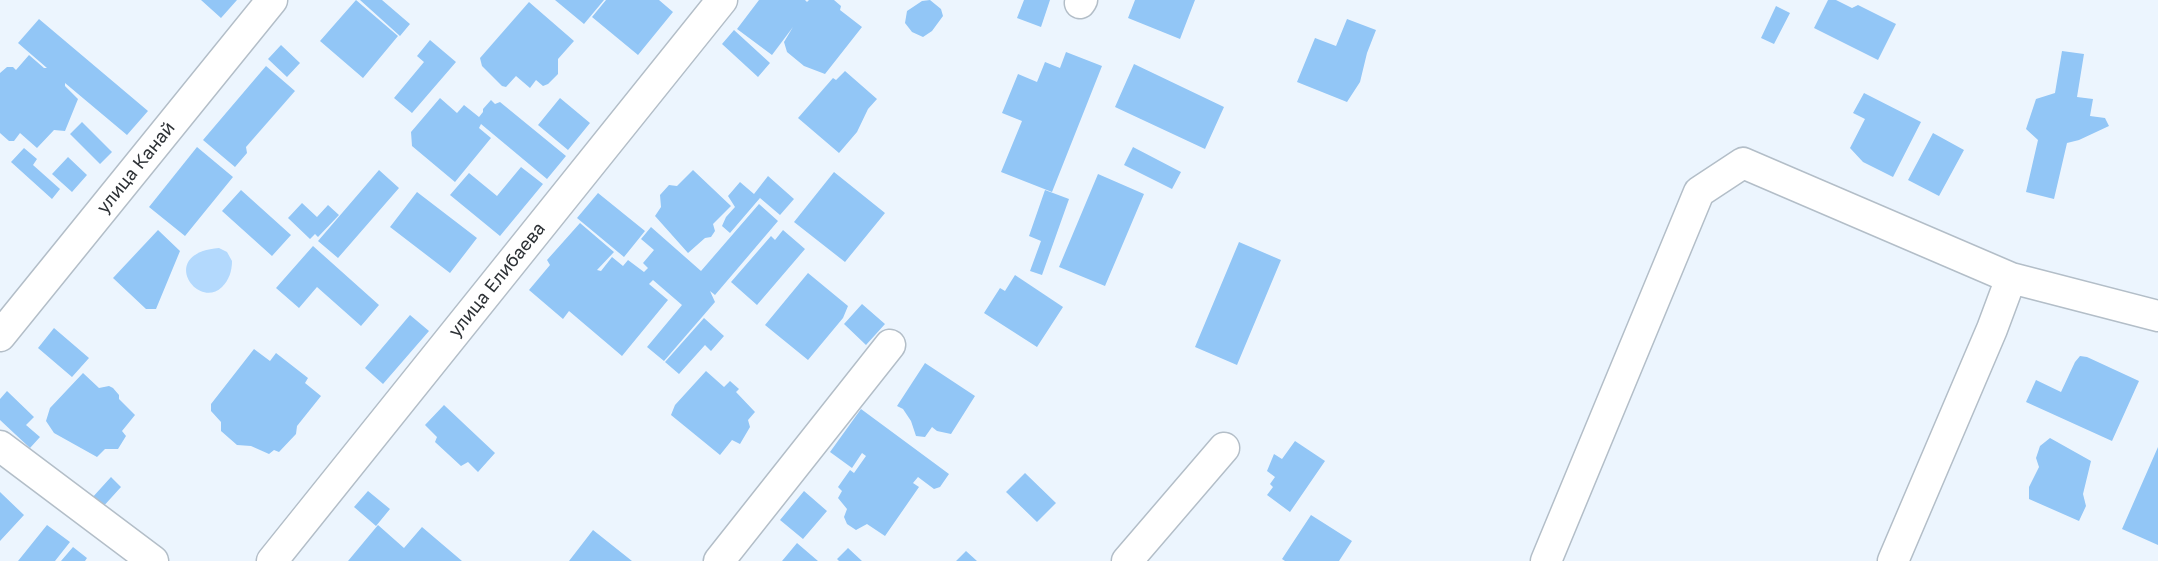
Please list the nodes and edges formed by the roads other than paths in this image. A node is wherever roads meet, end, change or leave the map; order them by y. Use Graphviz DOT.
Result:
graph roads {
  1 [pos="272,0"];
  2 [pos="722,0"];
  3 [pos="2011,278"];
  4 [pos="2158,316"];
  5 [pos="0,336"];
  6 [pos="890,345"];
  7 [pos="0,446"];
  8 [pos="1224,448"];
  9 [pos="153,561"];
  10 [pos="272,561"];
  11 [pos="719,561"];
  12 [pos="1127,561"];
  13 [pos="1546,561"];
  14 [pos="1893,561"];
  1 -- 5 [label="street, улица Канай"];
  2 -- 10 [label="street, улица Елибаева"];
  3 -- 4 [label="street"];
  3 -- 13 [label="street"];
  3 -- 14 [label="street"];
  6 -- 11 [label="street"];
  7 -- 9 [label="street"];
  8 -- 12 [label="street"];
}
